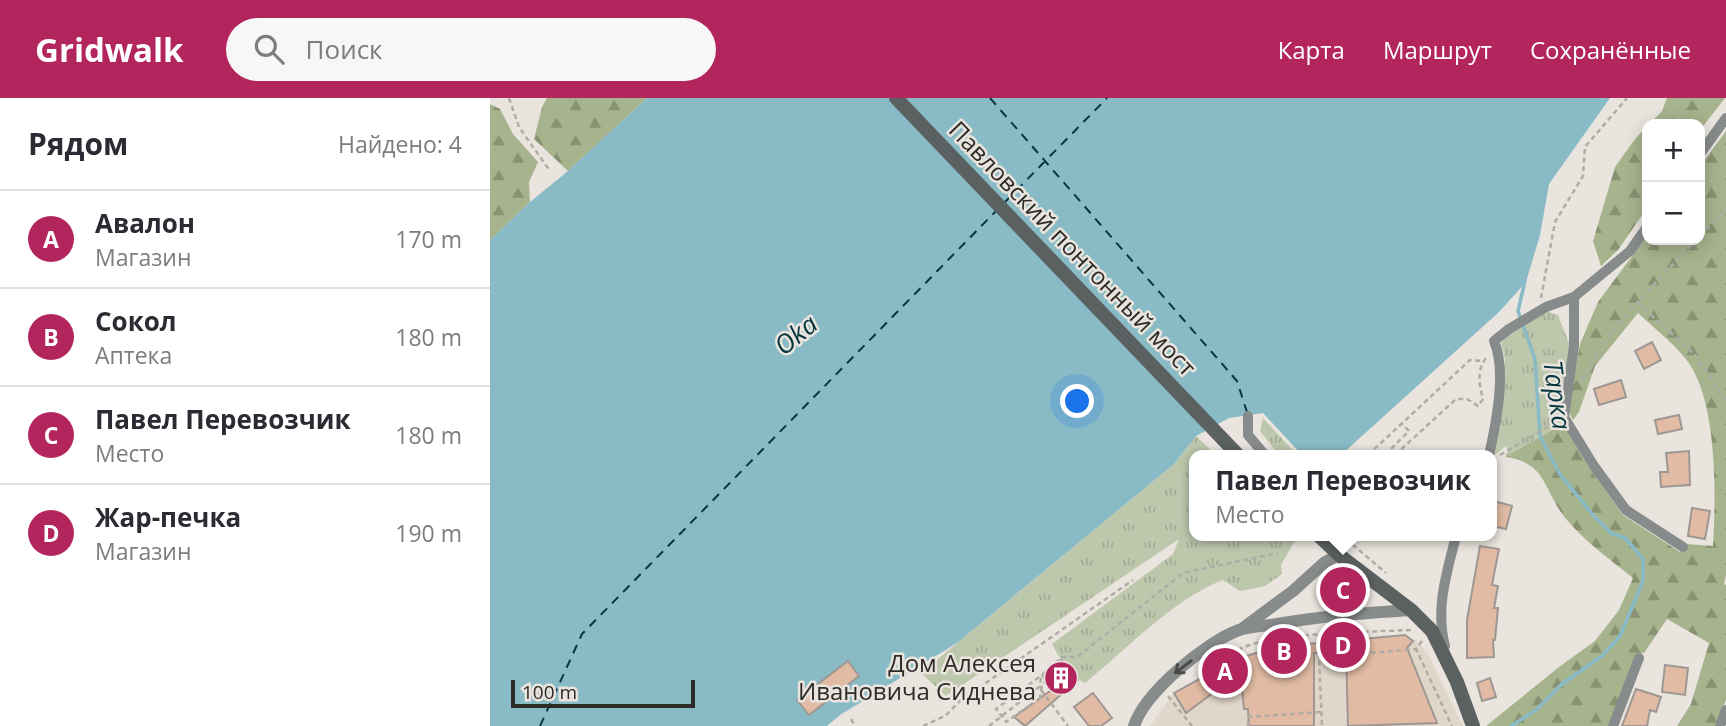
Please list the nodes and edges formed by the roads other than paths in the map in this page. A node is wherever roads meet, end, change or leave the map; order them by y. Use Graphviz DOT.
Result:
graph roads {
  1 [pos="896,98"];
  2 [pos="1726,118"];
  3 [pos="1705,148"];
  4 [pos="1642,234"];
  5 [pos="1574,297"];
  6 [pos="1248,416"];
  7 [pos="1233,450"];
  8 [pos="1261,450"];
  9 [pos="1490,450"];
  10 [pos="1324,541"];
  11 [pos="1335,541"];
  12 [pos="1456,541"];
  13 [pos="1683,547"];
  14 [pos="1339,555"];
  15 [pos="1410,610"];
  16 [pos="1240,630"];
  17 [pos="1639,658"];
  18 [pos="1449,663"];
  19 [pos="1726,710"];
  20 [pos="1134,726"];
  21 [pos="1473,726"];
  22 [pos="1614,726"];
  23 [pos="1720,726"];
  1 -- 7 [label="main road, Павловский понтонный мост"];
  2 -- 3 [label="street"];
  4 -- 5 [label="street"];
  5 -- 9 [label="street"];
  5 -- 13 [label="street"];
  6 -- 8 [label="street"];
  10 -- 14 [label="main road"];
  11 -- 14 [label="street"];
  12 -- 18 [label="street"];
  14 -- 15 [label="main road"];
  14 -- 16 [label="street"];
  15 -- 16 [label="street"];
  15 -- 18 [label="main road"];
  16 -- 20 [label="street, one-way"];
  17 -- 22 [label="street"];
  18 -- 21 [label="main road"];
  19 -- 23 [label="street"];
}
